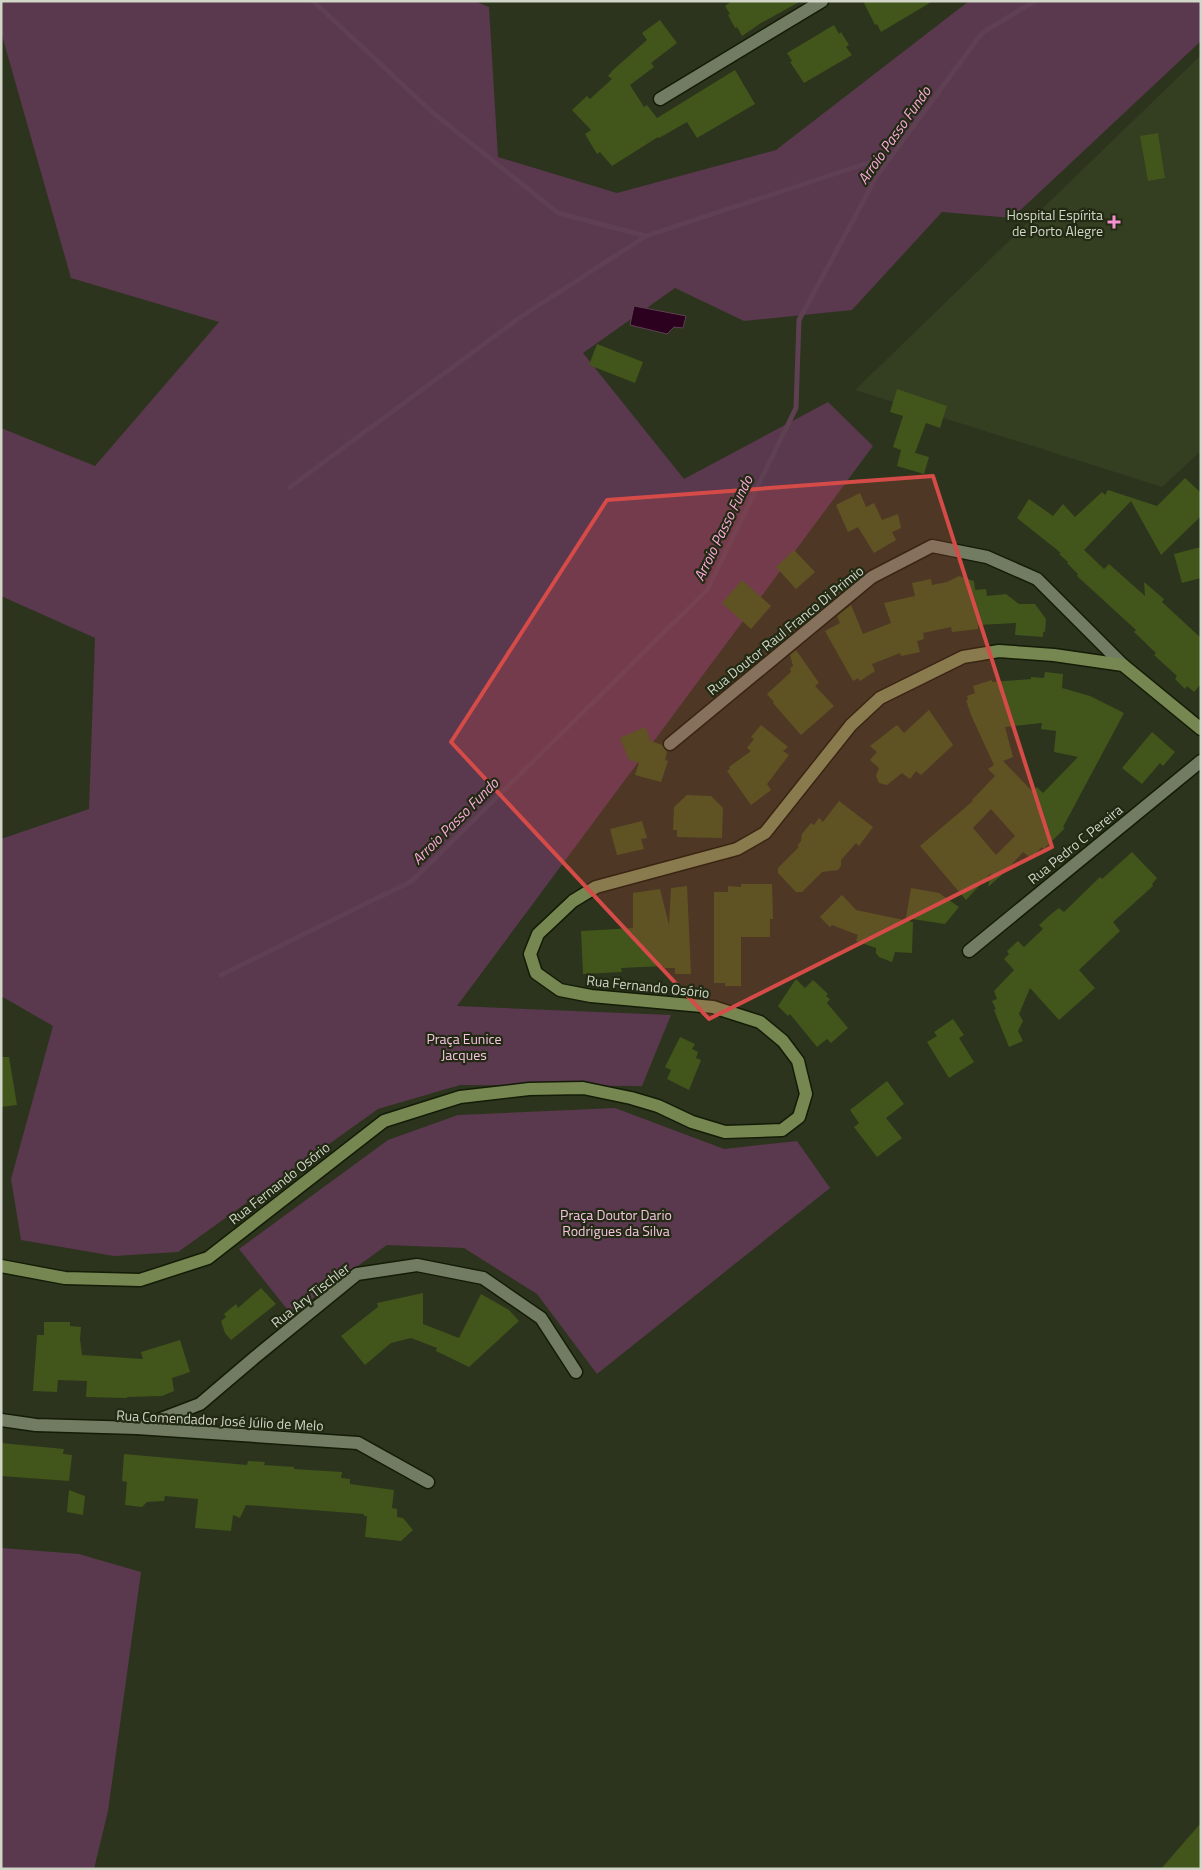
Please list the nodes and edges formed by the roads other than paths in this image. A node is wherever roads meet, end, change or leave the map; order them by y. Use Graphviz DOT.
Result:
graph roads {
  1 [pos="822,1"];
  2 [pos="660,99"];
  3 [pos="1124,665"];
  4 [pos="1201,729"];
  5 [pos="670,744"];
  6 [pos="1201,761"];
  7 [pos="969,951"];
  8 [pos="1,1266"];
  9 [pos="576,1372"];
  10 [pos="1,1420"];
  11 [pos="138,1428"];
  12 [pos="428,1482"];
  1 -- 2 [label="street"];
  3 -- 4 [label="street"];
  3 -- 5 [label="street, Rua Doutor Raul Franco Di Primio"];
  3 -- 8 [label="street, Rua Fernando Osório"];
  6 -- 7 [label="street, Rua Pedro C Pereira"];
  9 -- 11 [label="street, Rua Ary Tischler"];
  10 -- 11 [label="street, Rua Comendador José Júlio de Melo"];
  11 -- 12 [label="street, Rua Comendador José Júlio de Melo"];
}
